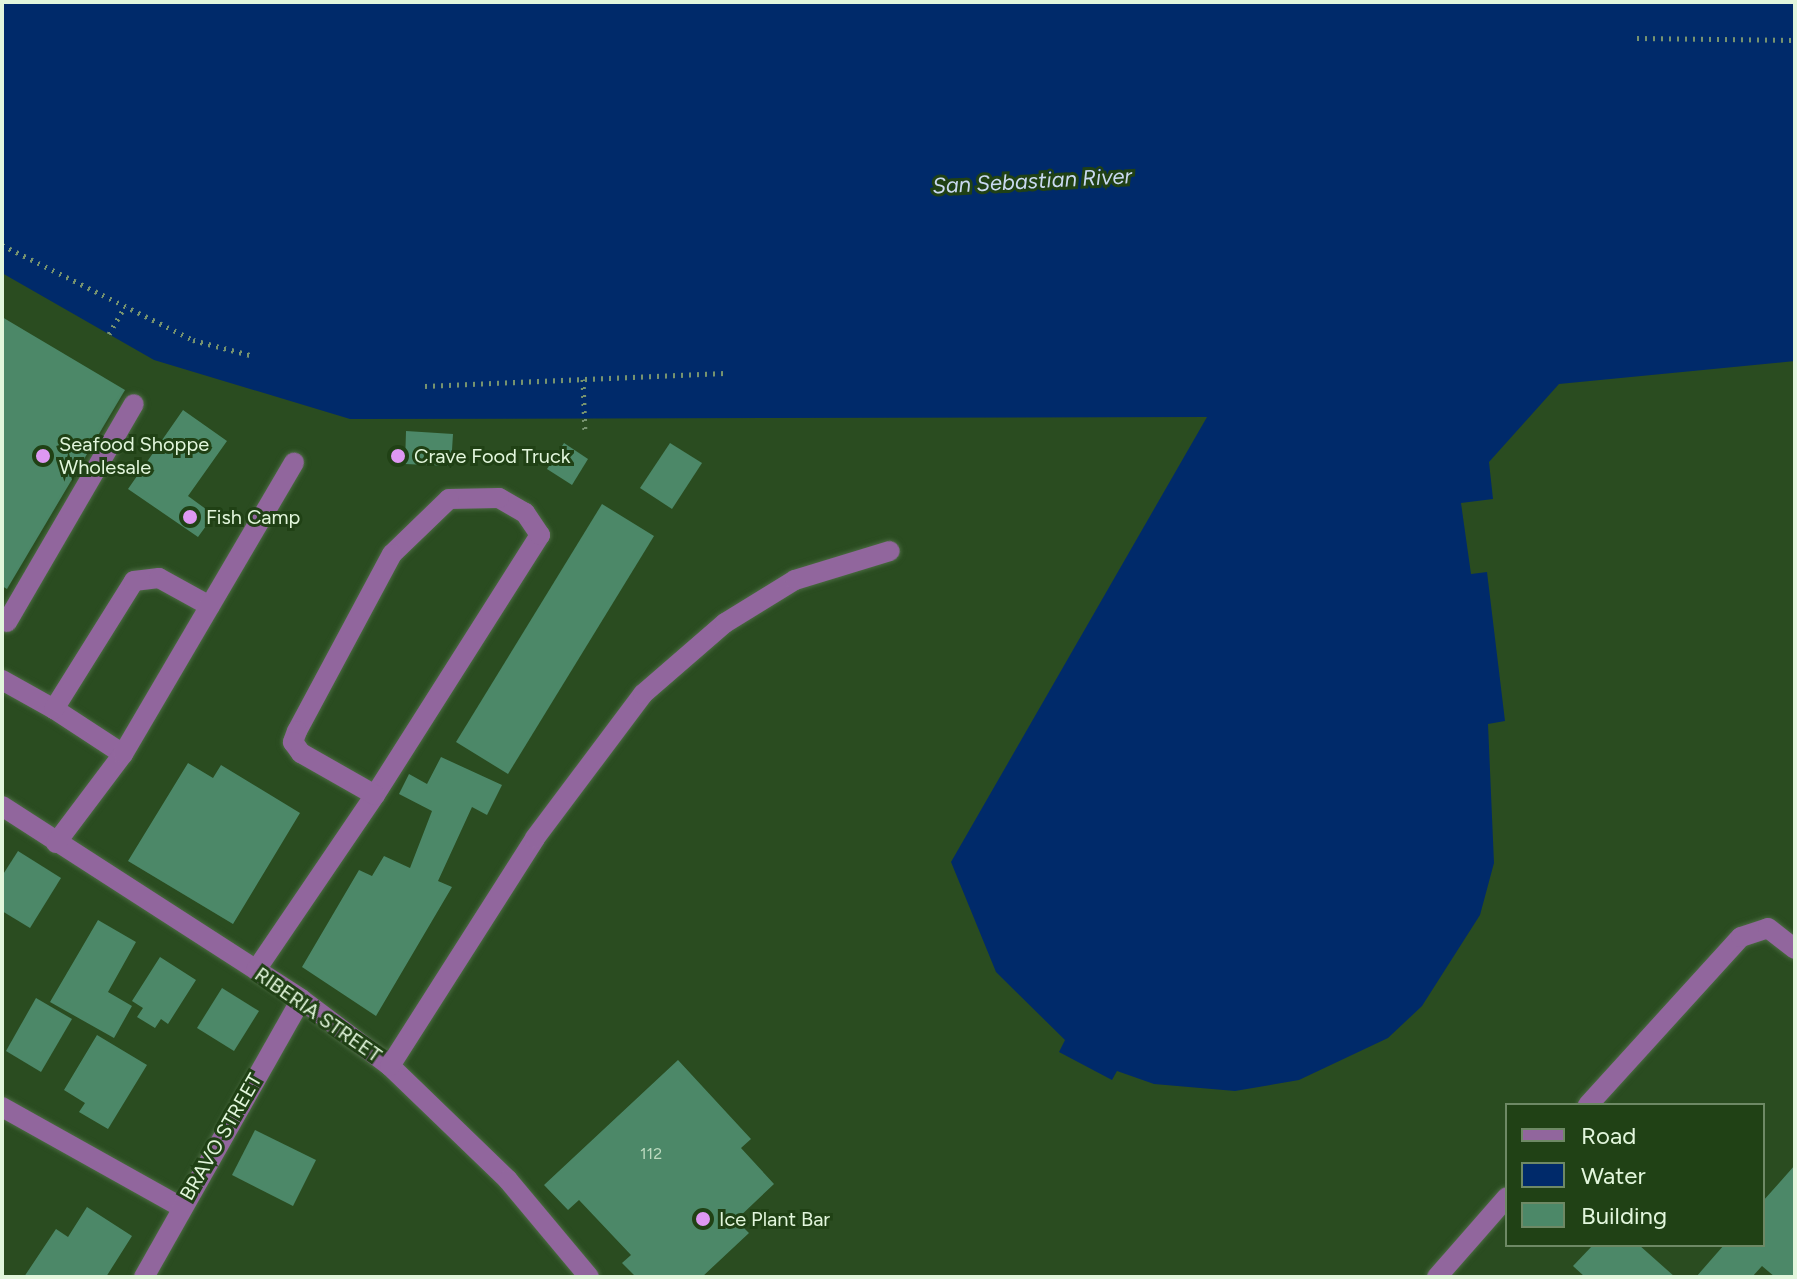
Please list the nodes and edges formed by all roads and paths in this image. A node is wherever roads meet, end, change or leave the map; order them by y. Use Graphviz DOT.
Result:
graph roads {
  1 [pos="1637,38"];
  2 [pos="1795,40"];
  3 [pos="2,245"];
  4 [pos="125,306"];
  5 [pos="109,334"];
  6 [pos="254,356"];
  7 [pos="725,373"];
  8 [pos="583,379"];
  9 [pos="425,386"];
  10 [pos="134,404"];
  11 [pos="585,434"];
  12 [pos="294,463"];
  13 [pos="890,551"];
  14 [pos="210,606"];
  15 [pos="4,622"];
  16 [pos="2,680"];
  17 [pos="54,709"];
  18 [pos="123,754"];
  19 [pos="375,795"];
  20 [pos="2,806"];
  21 [pos="56,843"];
  22 [pos="1795,949"];
  23 [pos="256,970"];
  24 [pos="301,999"];
  25 [pos="390,1066"];
  26 [pos="1590,1103"];
  27 [pos="2,1107"];
  28 [pos="1505,1199"];
  29 [pos="181,1207"];
  30 [pos="144,1277"];
  31 [pos="589,1277"];
  32 [pos="1437,1277"];
  1 -- 2 [label="path"];
  3 -- 4 [label="path"];
  4 -- 5 [label="path"];
  4 -- 6 [label="path"];
  7 -- 8 [label="path"];
  8 -- 9 [label="path"];
  8 -- 11 [label="path"];
  10 -- 15 [label="street"];
  12 -- 14 [label="street"];
  13 -- 25 [label="street"];
  14 -- 17 [label="street"];
  14 -- 18 [label="street"];
  16 -- 17 [label="street"];
  17 -- 18 [label="street"];
  18 -- 21 [label="street"];
  19 -- 19 [label="street"];
  19 -- 23 [label="street"];
  20 -- 21 [label="street, RIBERIA STREET"];
  21 -- 23 [label="street, RIBERIA STREET"];
  22 -- 26 [label="street"];
  23 -- 24 [label="street, RIBERIA STREET"];
  24 -- 25 [label="street, RIBERIA STREET"];
  24 -- 29 [label="street, BRAVO STREET"];
  25 -- 31 [label="street, RIBERIA STREET"];
  27 -- 29 [label="street"];
  28 -- 32 [label="street"];
  29 -- 30 [label="street, BRAVO STREET"];
}
